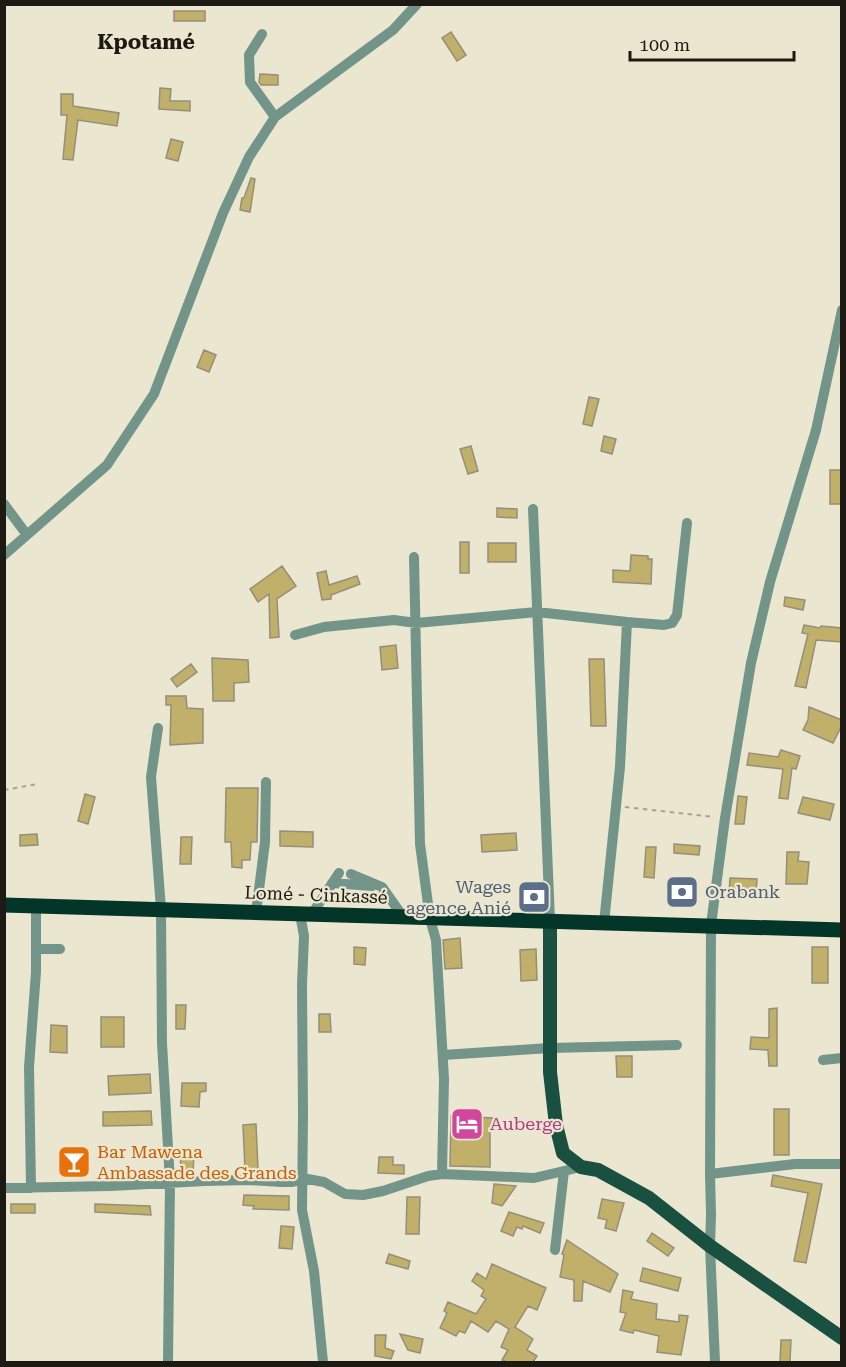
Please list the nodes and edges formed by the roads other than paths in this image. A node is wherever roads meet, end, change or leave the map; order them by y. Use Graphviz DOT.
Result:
graph roads {
  1 [pos="417,4"];
  2 [pos="262,34"];
  3 [pos="274,117"];
  4 [pos="842,310"];
  5 [pos="4,504"];
  6 [pos="533,509"];
  7 [pos="687,523"];
  8 [pos="27,535"];
  9 [pos="4,555"];
  10 [pos="414,557"];
  11 [pos="537,612"];
  12 [pos="627,622"];
  13 [pos="416,623"];
  14 [pos="295,635"];
  15 [pos="158,728"];
  16 [pos="266,782"];
  17 [pos="339,873"];
  18 [pos="351,874"];
  19 [pos="332,883"];
  20 [pos="381,887"];
  21 [pos="4,905"];
  22 [pos="36,906"];
  23 [pos="161,909"];
  24 [pos="256,913"];
  25 [pos="306,914"];
  26 [pos="404,918"];
  27 [pos="430,919"];
  28 [pos="550,921"];
  29 [pos="604,923"];
  30 [pos="711,926"];
  31 [pos="842,930"];
  32 [pos="36,949"];
  33 [pos="60,949"];
  34 [pos="677,1045"];
  35 [pos="550,1047"];
  36 [pos="443,1055"];
  37 [pos="842,1058"];
  38 [pos="823,1059"];
  39 [pos="842,1164"];
  40 [pos="581,1167"];
  41 [pos="564,1171"];
  42 [pos="442,1174"];
  43 [pos="710,1174"];
  44 [pos="302,1178"];
  45 [pos="170,1182"];
  46 [pos="4,1188"];
  47 [pos="31,1188"];
  48 [pos="710,1246"];
  49 [pos="555,1250"];
  50 [pos="842,1338"];
  51 [pos="168,1362"];
  52 [pos="323,1362"];
  53 [pos="715,1362"];
  1 -- 3 [label="street"];
  2 -- 3 [label="street"];
  3 -- 8 [label="street"];
  4 -- 30 [label="street"];
  5 -- 8 [label="street"];
  6 -- 11 [label="street"];
  7 -- 12 [label="street"];
  8 -- 9 [label="street"];
  10 -- 13 [label="street"];
  11 -- 12 [label="street"];
  11 -- 13 [label="street"];
  11 -- 28 [label="street"];
  12 -- 29 [label="street"];
  13 -- 14 [label="street"];
  13 -- 27 [label="street"];
  15 -- 23 [label="street"];
  16 -- 24 [label="street"];
  17 -- 19 [label="street"];
  18 -- 20 [label="street"];
  19 -- 20 [label="street"];
  19 -- 25 [label="street"];
  20 -- 26 [label="street"];
  21 -- 22 [label="highway, Lomé - Cinkassé"];
  22 -- 23 [label="highway, Lomé - Cinkassé"];
  22 -- 32 [label="street"];
  23 -- 24 [label="highway, Lomé - Cinkassé"];
  23 -- 45 [label="street"];
  24 -- 25 [label="highway, Lomé - Cinkassé"];
  25 -- 26 [label="highway, Lomé - Cinkassé"];
  25 -- 44 [label="street"];
  26 -- 27 [label="highway, Lomé - Cinkassé"];
  27 -- 28 [label="highway, Lomé - Cinkassé"];
  27 -- 36 [label="street"];
  28 -- 29 [label="highway, Lomé - Cinkassé"];
  28 -- 35 [label="main road"];
  29 -- 30 [label="highway, Lomé - Cinkassé"];
  30 -- 31 [label="highway, Lomé - Cinkassé"];
  30 -- 43 [label="street"];
  32 -- 33 [label="street"];
  32 -- 47 [label="street"];
  34 -- 35 [label="street"];
  35 -- 36 [label="street"];
  35 -- 40 [label="main road"];
  36 -- 42 [label="street"];
  37 -- 38 [label="street"];
  39 -- 43 [label="street"];
  40 -- 41 [label="street"];
  40 -- 48 [label="main road"];
  41 -- 42 [label="street"];
  41 -- 49 [label="street"];
  42 -- 44 [label="street"];
  43 -- 48 [label="street"];
  44 -- 45 [label="street"];
  44 -- 52 [label="street"];
  45 -- 47 [label="street"];
  45 -- 51 [label="street"];
  46 -- 47 [label="street"];
  48 -- 50 [label="main road"];
  48 -- 53 [label="street"];
}
